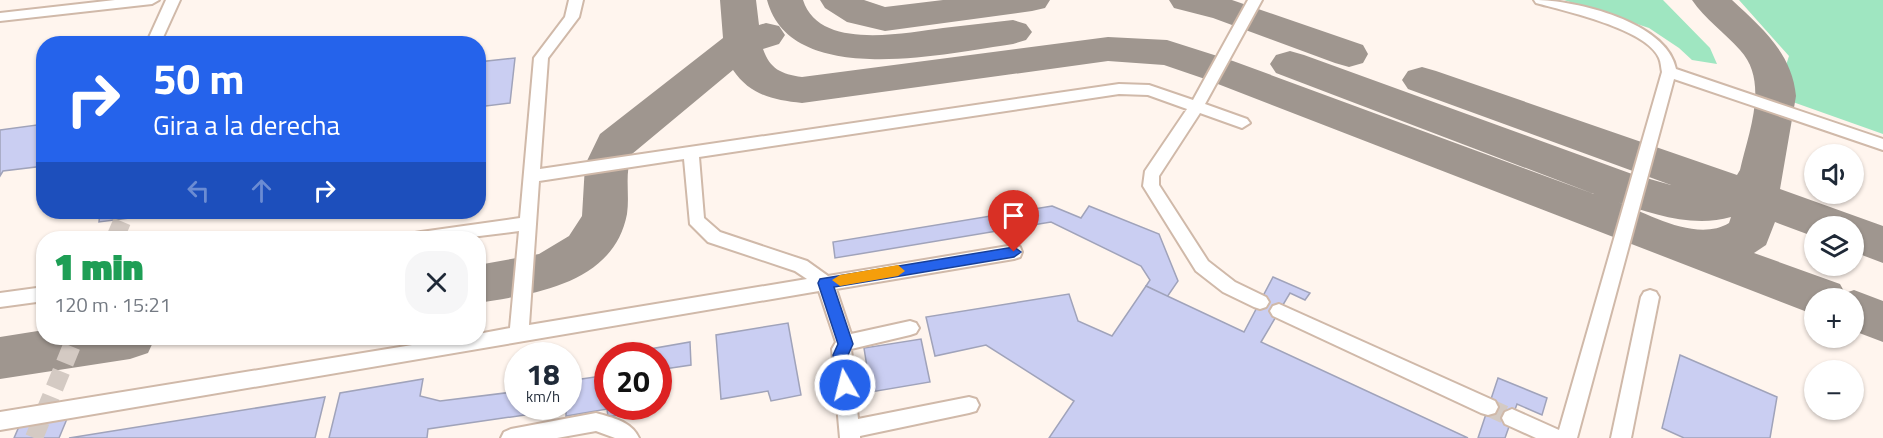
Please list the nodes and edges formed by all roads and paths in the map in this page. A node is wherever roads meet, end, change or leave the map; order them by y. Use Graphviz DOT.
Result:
graph roads {
  1 [pos="152,0"];
  2 [pos="173,0"];
  3 [pos="576,0"];
  4 [pos="1255,0"];
  5 [pos="1541,0"];
  6 [pos="0,17"];
  7 [pos="157,36"];
  8 [pos="1669,72"];
  9 [pos="1197,106"];
  10 [pos="1242,123"];
  11 [pos="1883,145"];
  12 [pos="692,153"];
  13 [pos="532,176"];
  14 [pos="528,223"];
  15 [pos="471,231"];
  16 [pos="1014,252"];
  17 [pos="825,283"];
  18 [pos="36,295"];
  19 [pos="1650,297"];
  20 [pos="0,300"];
  21 [pos="1260,302"];
  22 [pos="1279,311"];
  23 [pos="910,328"];
  24 [pos="519,332"];
  25 [pos="486,338"];
  26 [pos="845,344"];
  27 [pos="443,345"];
  28 [pos="969,405"];
  29 [pos="1488,407"];
  30 [pos="1512,418"];
  31 [pos="0,421"];
  32 [pos="850,434"];
  33 [pos="511,438"];
  34 [pos="629,438"];
  35 [pos="1556,438"];
  36 [pos="1567,438"];
  37 [pos="1621,438"];
  1 -- 6 [label="lane"];
  2 -- 7 [label="lane"];
  3 -- 13 [label="lane"];
  4 -- 9 [label="lane"];
  5 -- 8 [label="lane"];
  8 -- 11 [label="lane"];
  8 -- 36 [label="lane"];
  9 -- 10 [label="lane"];
  9 -- 12 [label="lane"];
  9 -- 21 [label="lane"];
  12 -- 13 [label="lane"];
  12 -- 17 [label="lane"];
  13 -- 14 [label="lane"];
  14 -- 15 [label="lane"];
  14 -- 24 [label="lane"];
  16 -- 17 [label="lane"];
  17 -- 24 [label="lane"];
  17 -- 26 [label="lane"];
  18 -- 20 [label="lane"];
  19 -- 37 [label="lane"];
  22 -- 29 [label="lane"];
  23 -- 26 [label="lane"];
  24 -- 25 [label="lane"];
  26 -- 32 [label="lane"];
  27 -- 31 [label="lane"];
  28 -- 32 [label="lane"];
  30 -- 35 [label="lane"];
  33 -- 34 [label="lane"];
}
